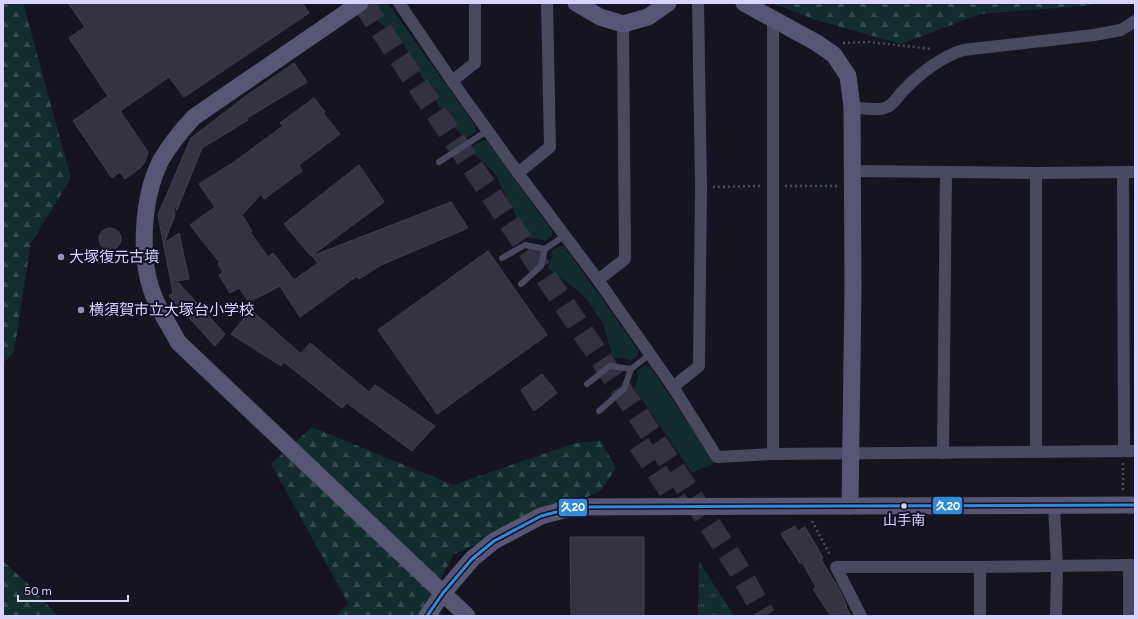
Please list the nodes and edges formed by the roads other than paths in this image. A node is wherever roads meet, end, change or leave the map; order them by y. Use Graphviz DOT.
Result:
graph roads {
  1 [pos="360,3"];
  2 [pos="400,3"];
  3 [pos="475,3"];
  4 [pos="547,3"];
  5 [pos="576,3"];
  6 [pos="668,3"];
  7 [pos="698,3"];
  8 [pos="744,3"];
  9 [pos="773,18"];
  10 [pos="623,24"];
  11 [pos="1134,24"];
  12 [pos="452,81"];
  13 [pos="852,107"];
  14 [pos="487,131"];
  15 [pos="439,162"];
  16 [pos="853,171"];
  17 [pos="946,172"];
  18 [pos="1129,172"];
  19 [pos="1036,173"];
  20 [pos="518,174"];
  21 [pos="564,236"];
  22 [pos="545,249"];
  23 [pos="502,258"];
  24 [pos="598,280"];
  25 [pos="521,284"];
  26 [pos="649,355"];
  27 [pos="631,369"];
  28 [pos="587,384"];
  29 [pos="673,387"];
  30 [pos="599,411"];
  31 [pos="1129,451"];
  32 [pos="1036,452"];
  33 [pos="943,453"];
  34 [pos="773,454"];
  35 [pos="851,454"];
  36 [pos="1054,505"];
  37 [pos="1129,505"];
  38 [pos="850,506"];
  39 [pos="1132,565"];
  40 [pos="1057,566"];
  41 [pos="980,567"];
  42 [pos="443,593"];
  43 [pos="427,616"];
  44 [pos="467,616"];
  45 [pos="861,616"];
  46 [pos="980,616"];
  47 [pos="1056,616"];
  48 [pos="1129,616"];
  1 -- 42 [label="street"];
  2 -- 12 [label="street"];
  3 -- 12 [label="street"];
  4 -- 20 [label="street"];
  5 -- 10 [label="street"];
  6 -- 10 [label="street"];
  7 -- 29 [label="street"];
  8 -- 9 [label="street"];
  9 -- 13 [label="street"];
  9 -- 34 [label="street"];
  10 -- 24 [label="street"];
  11 -- 13 [label="street"];
  12 -- 14 [label="street"];
  13 -- 16 [label="street"];
  14 -- 15 [label="lane"];
  14 -- 20 [label="street"];
  16 -- 17 [label="street"];
  16 -- 35 [label="street"];
  17 -- 19 [label="street"];
  17 -- 33 [label="street"];
  18 -- 19 [label="street"];
  18 -- 31 [label="street"];
  19 -- 32 [label="street"];
  20 -- 21 [label="street"];
  21 -- 22 [label="lane"];
  21 -- 24 [label="street"];
  22 -- 23 [label="lane"];
  22 -- 25 [label="lane"];
  24 -- 26 [label="street"];
  26 -- 27 [label="lane"];
  26 -- 29 [label="street"];
  27 -- 28 [label="lane"];
  27 -- 30 [label="lane"];
  29 -- 34 [label="street"];
  31 -- 32 [label="street"];
  32 -- 33 [label="street"];
  33 -- 35 [label="street"];
  34 -- 35 [label="street"];
  35 -- 38 [label="street"];
  36 -- 37 [label="street"];
  36 -- 38 [label="street"];
  36 -- 40 [label="street"];
  38 -- 42 [label="street"];
  39 -- 40 [label="street"];
  39 -- 48 [label="street"];
  40 -- 41 [label="street"];
  40 -- 47 [label="street"];
  41 -- 45 [label="street"];
  41 -- 46 [label="street"];
  42 -- 43 [label="street"];
  42 -- 44 [label="street"];
}
